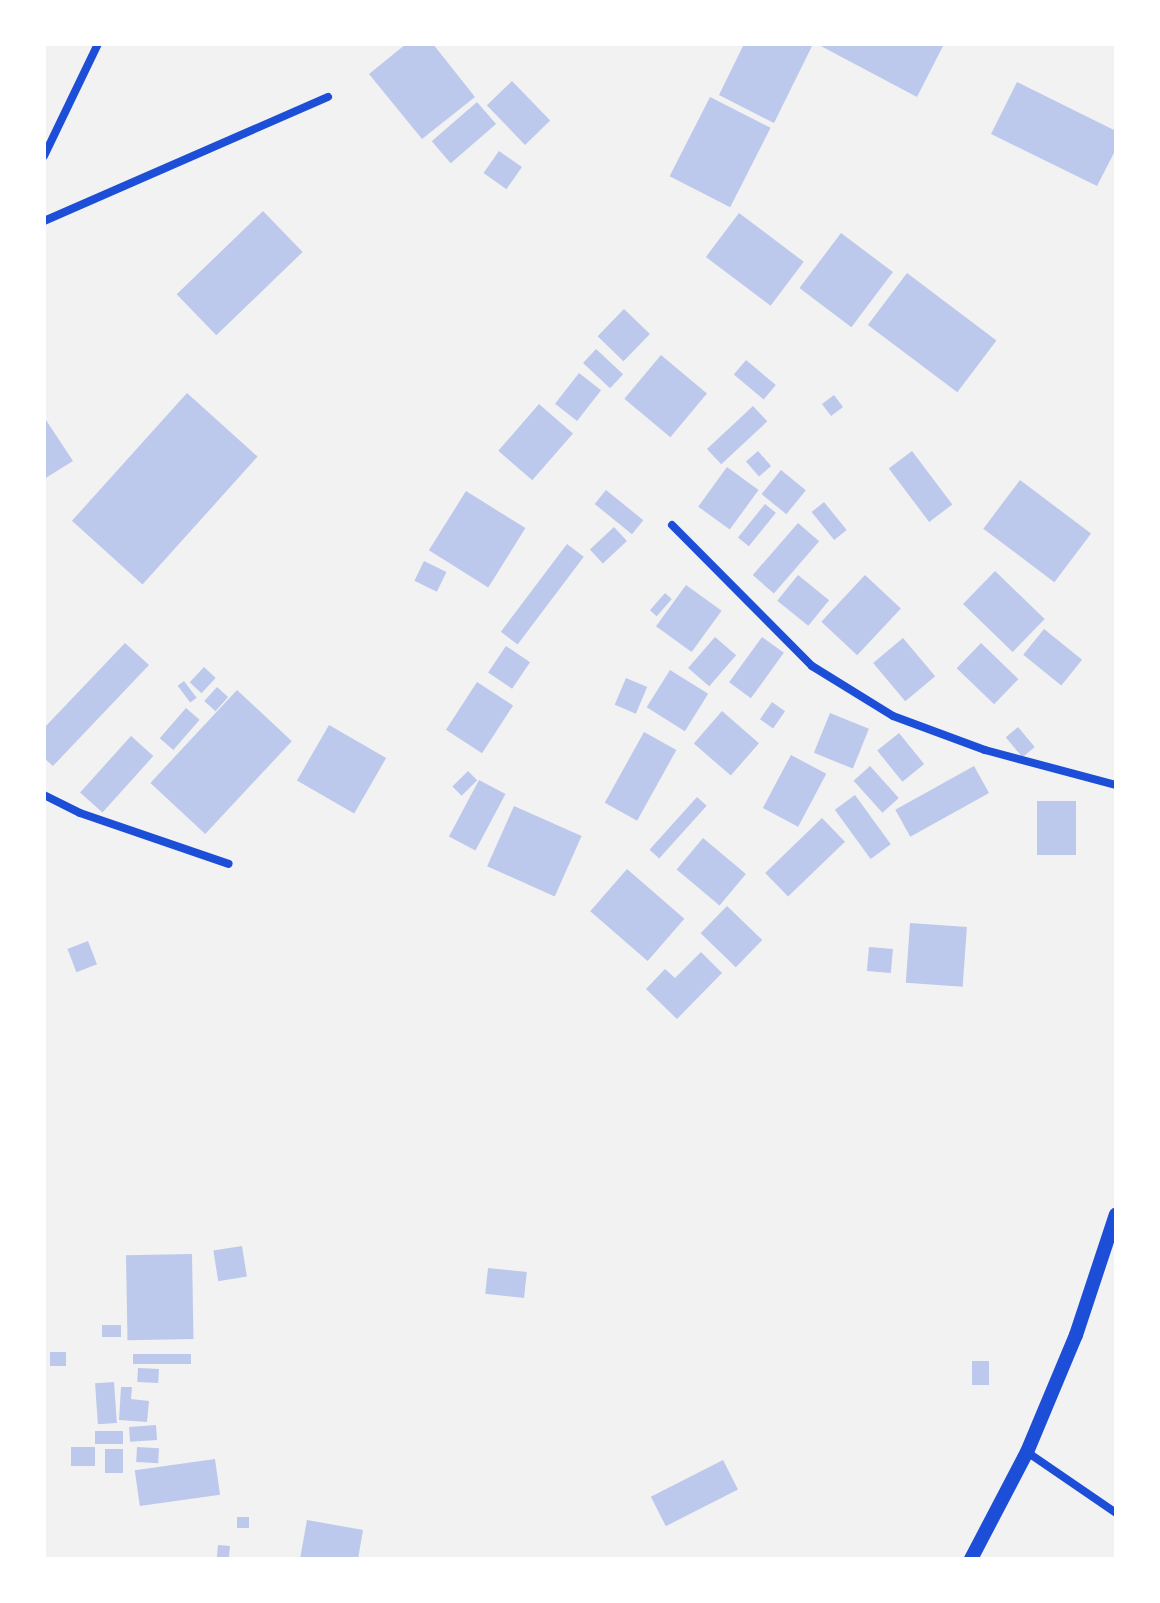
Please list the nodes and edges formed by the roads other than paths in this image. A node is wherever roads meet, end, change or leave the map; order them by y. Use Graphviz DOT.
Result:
graph roads {
  1 [pos="98,44"];
  2 [pos="328,97"];
  3 [pos="44,156"];
  4 [pos="44,221"];
  5 [pos="672,525"];
  6 [pos="1116,785"];
  7 [pos="44,795"];
  8 [pos="229,864"];
  9 [pos="1116,1214"];
  10 [pos="1027,1452"];
  11 [pos="1116,1513"];
  12 [pos="971,1559"];
  1 -- 3 [label="street"];
  2 -- 4 [label="street"];
  5 -- 6 [label="street"];
  7 -- 8 [label="street"];
  9 -- 10 [label="street"];
  10 -- 11 [label="street"];
  10 -- 12 [label="street"];
}
